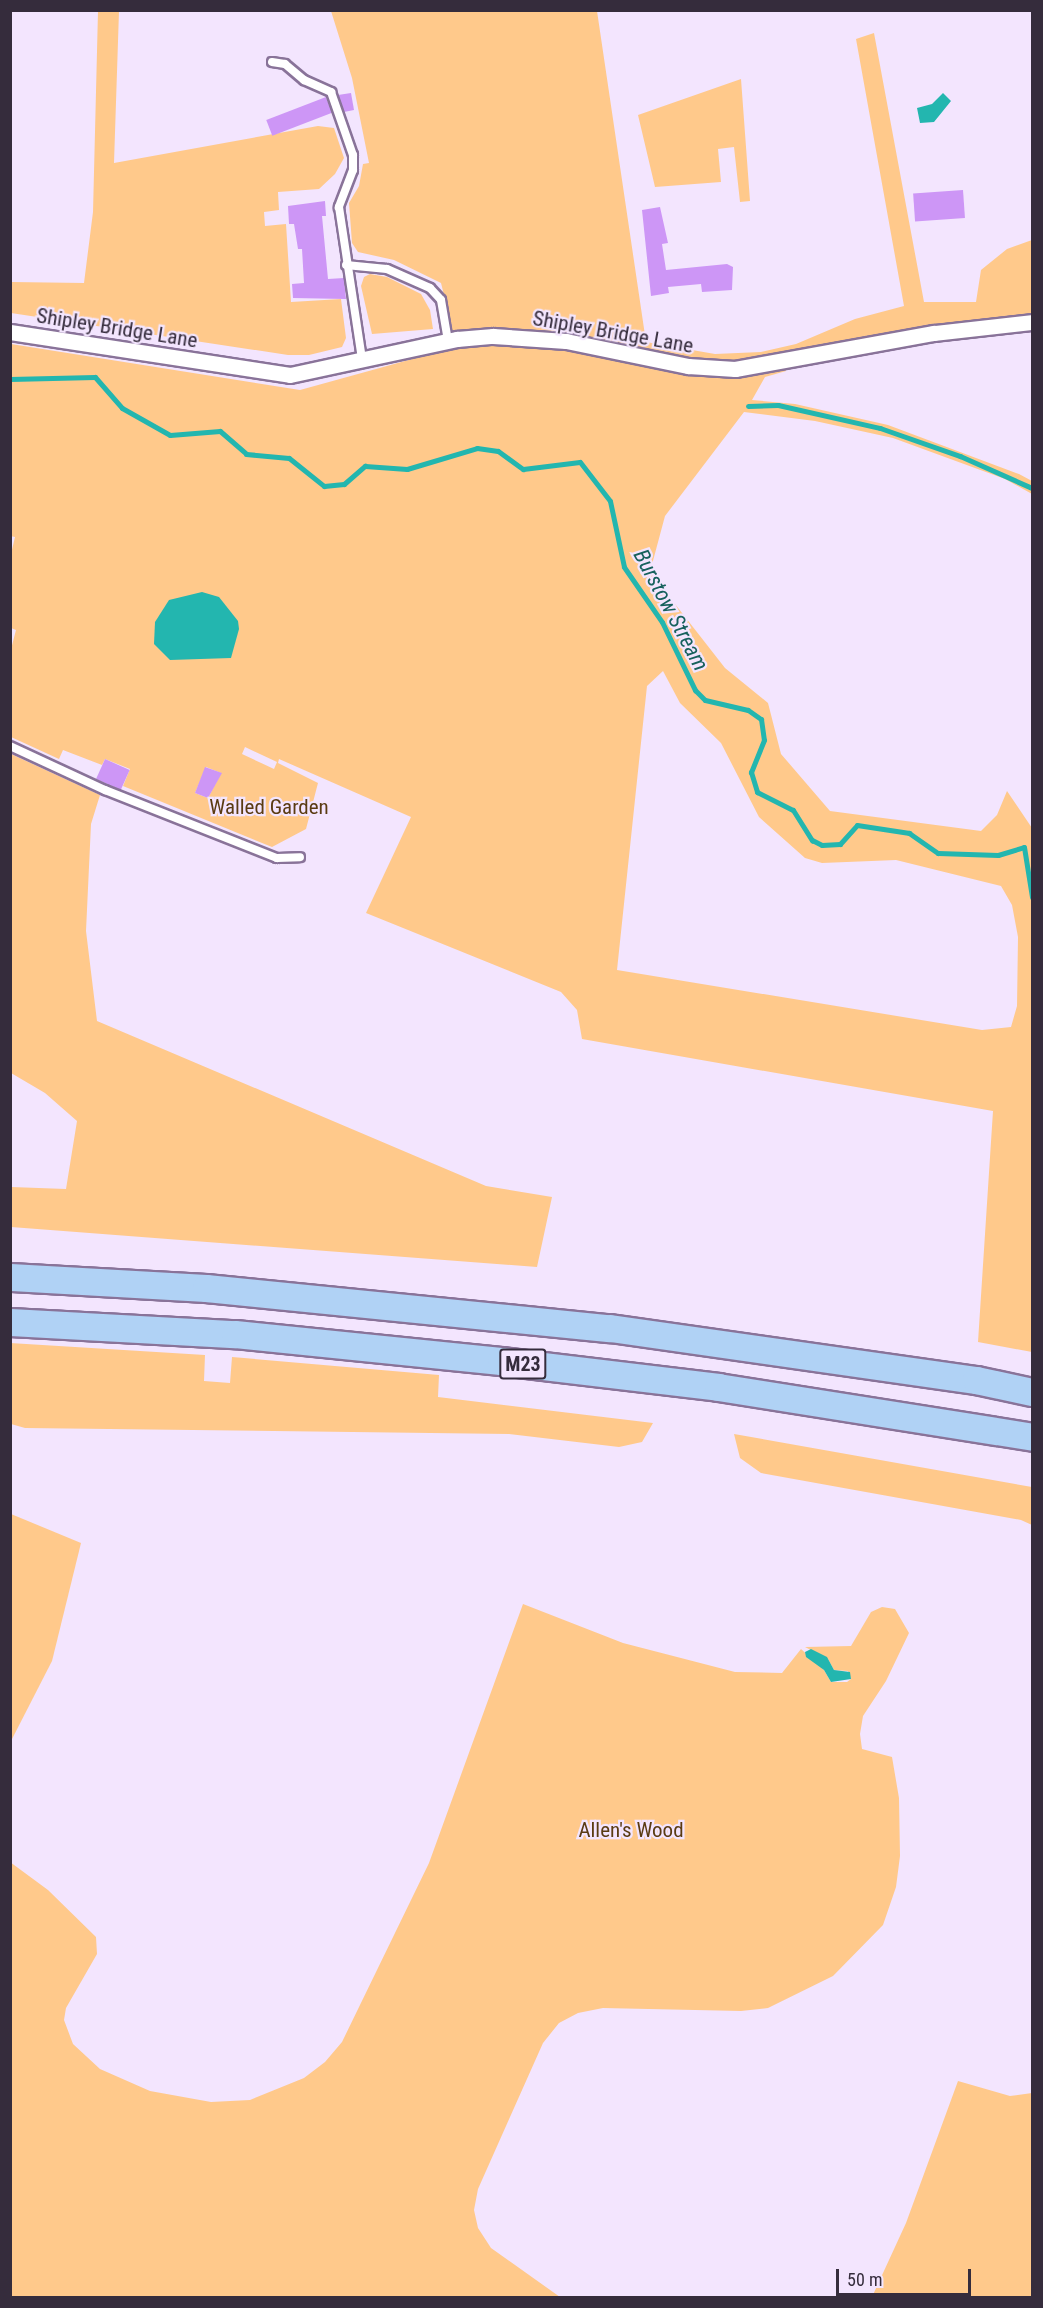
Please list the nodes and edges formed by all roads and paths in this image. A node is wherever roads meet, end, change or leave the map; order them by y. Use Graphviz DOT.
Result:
graph roads {
  1 [pos="272,62"];
  2 [pos="346,265"];
  3 [pos="1032,322"];
  4 [pos="10,332"];
  5 [pos="448,341"];
  6 [pos="362,359"];
  7 [pos="10,746"];
  8 [pos="300,857"];
  9 [pos="10,1277"];
  10 [pos="10,1322"];
  11 [pos="1032,1392"];
  12 [pos="1032,1437"];
  1 -- 2 [label="lane"];
  2 -- 5 [label="lane"];
  2 -- 6 [label="lane"];
  3 -- 5 [label="street, Shipley Bridge Lane"];
  4 -- 6 [label="street, Shipley Bridge Lane"];
  5 -- 6 [label="street, Shipley Bridge Lane"];
  7 -- 8 [label="lane"];
  9 -- 11 [label="highway, M23"];
  10 -- 12 [label="highway, M23"];
}
